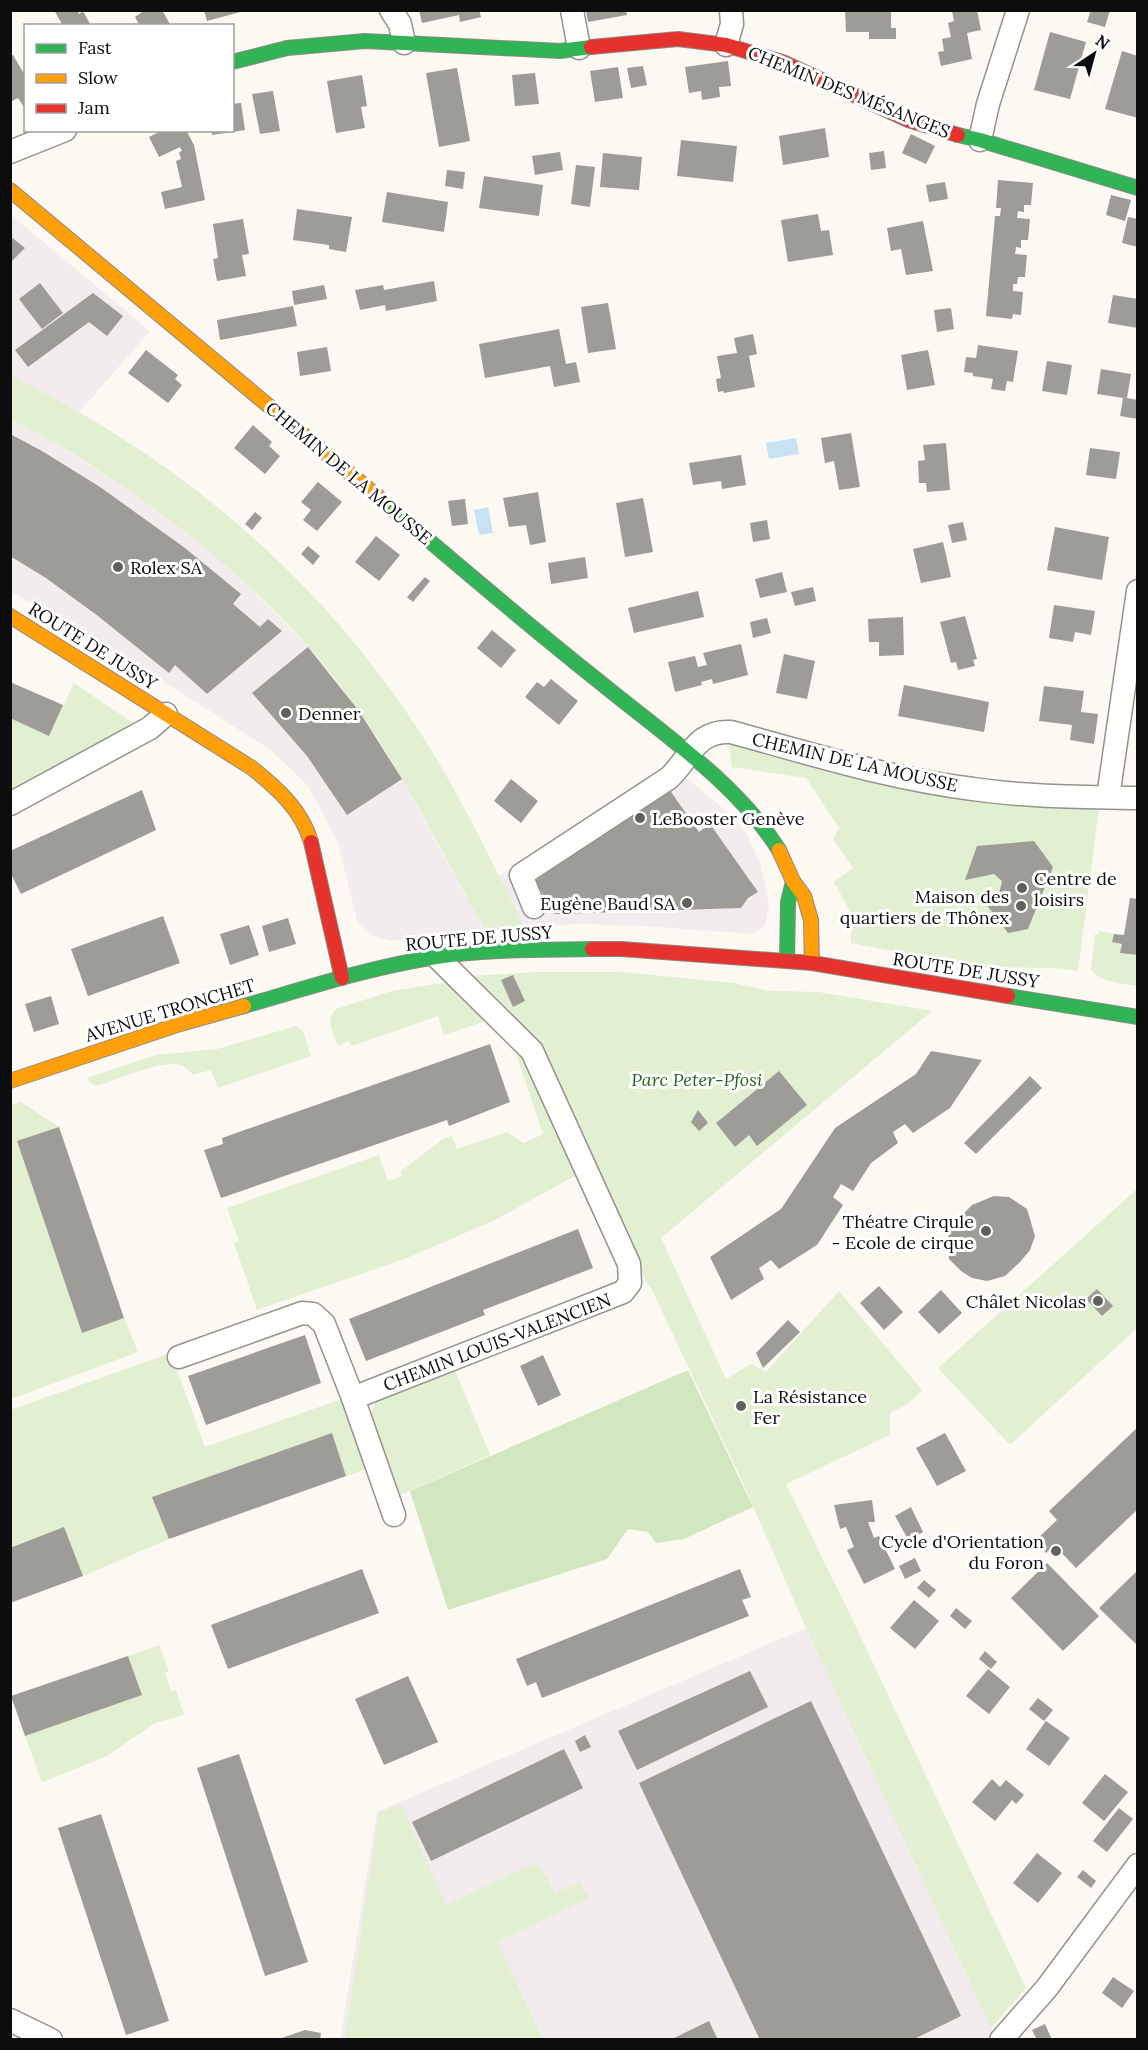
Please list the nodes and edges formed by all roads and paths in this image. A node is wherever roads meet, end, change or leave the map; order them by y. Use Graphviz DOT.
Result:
graph roads {
  1 [pos="391,10"];
  2 [pos="572,10"];
  3 [pos="731,10"];
  4 [pos="1018,10"];
  5 [pos="404,43"];
  6 [pos="726,45"];
  7 [pos="579,48"];
  8 [pos="234,61"];
  9 [pos="60,132"];
  10 [pos="980,140"];
  11 [pos="10,152"];
  12 [pos="1137,188"];
  13 [pos="10,190"];
  14 [pos="1137,591"];
  15 [pos="10,616"];
  16 [pos="166,714"];
  17 [pos="689,754"];
  18 [pos="1108,798"];
  19 [pos="1137,798"];
  20 [pos="10,804"];
  21 [pos="793,881"];
  22 [pos="534,907"];
  23 [pos="437,957"];
  24 [pos="787,961"];
  25 [pos="812,963"];
  26 [pos="342,978"];
  27 [pos="1137,1017"];
  28 [pos="10,1082"];
  29 [pos="179,1357"];
  30 [pos="353,1398"];
  31 [pos="394,1515"];
  32 [pos="1137,1865"];
  33 [pos="10,2020"];
  34 [pos="51,2040"];
  35 [pos="1001,2040"];
  1 -- 5 [label="street"];
  2 -- 7 [label="street"];
  3 -- 6 [label="street"];
  4 -- 10 [label="street"];
  5 -- 7 [label="street, CHEMIN DES MÉSANGES"];
  5 -- 8 [label="street, CHEMIN DES MÉSANGES"];
  6 -- 7 [label="street, CHEMIN DES MÉSANGES"];
  6 -- 10 [label="street, CHEMIN DES MÉSANGES"];
  9 -- 11 [label="street"];
  10 -- 12 [label="street, CHEMIN DES MÉSANGES"];
  13 -- 17 [label="street, CHEMIN DE LA MOUSSE"];
  14 -- 18 [label="street"];
  15 -- 16 [label="street, ROUTE DE JUSSY"];
  16 -- 20 [label="street"];
  16 -- 26 [label="street, ROUTE DE JUSSY"];
  17 -- 18 [label="street, CHEMIN DE LA MOUSSE"];
  17 -- 21 [label="street, CHEMIN DE LA MOUSSE"];
  17 -- 22 [label="street, CHEMIN DE LA MOUSSE"];
  18 -- 19 [label="street, CHEMIN DE LA MOUSSE"];
  21 -- 24 [label="street"];
  21 -- 25 [label="street, CHEMIN DE LA MOUSSE"];
  23 -- 24 [label="street, ROUTE DE JUSSY"];
  23 -- 26 [label="street, ROUTE DE JUSSY"];
  23 -- 30 [label="street, CHEMIN LOUIS-VALENCIEN"];
  24 -- 25 [label="street, ROUTE DE JUSSY"];
  25 -- 27 [label="street, ROUTE DE JUSSY"];
  26 -- 28 [label="street, AVENUE TRONCHET"];
  29 -- 30 [label="street"];
  30 -- 31 [label="street"];
  32 -- 35 [label="street"];
  33 -- 34 [label="street"];
}
